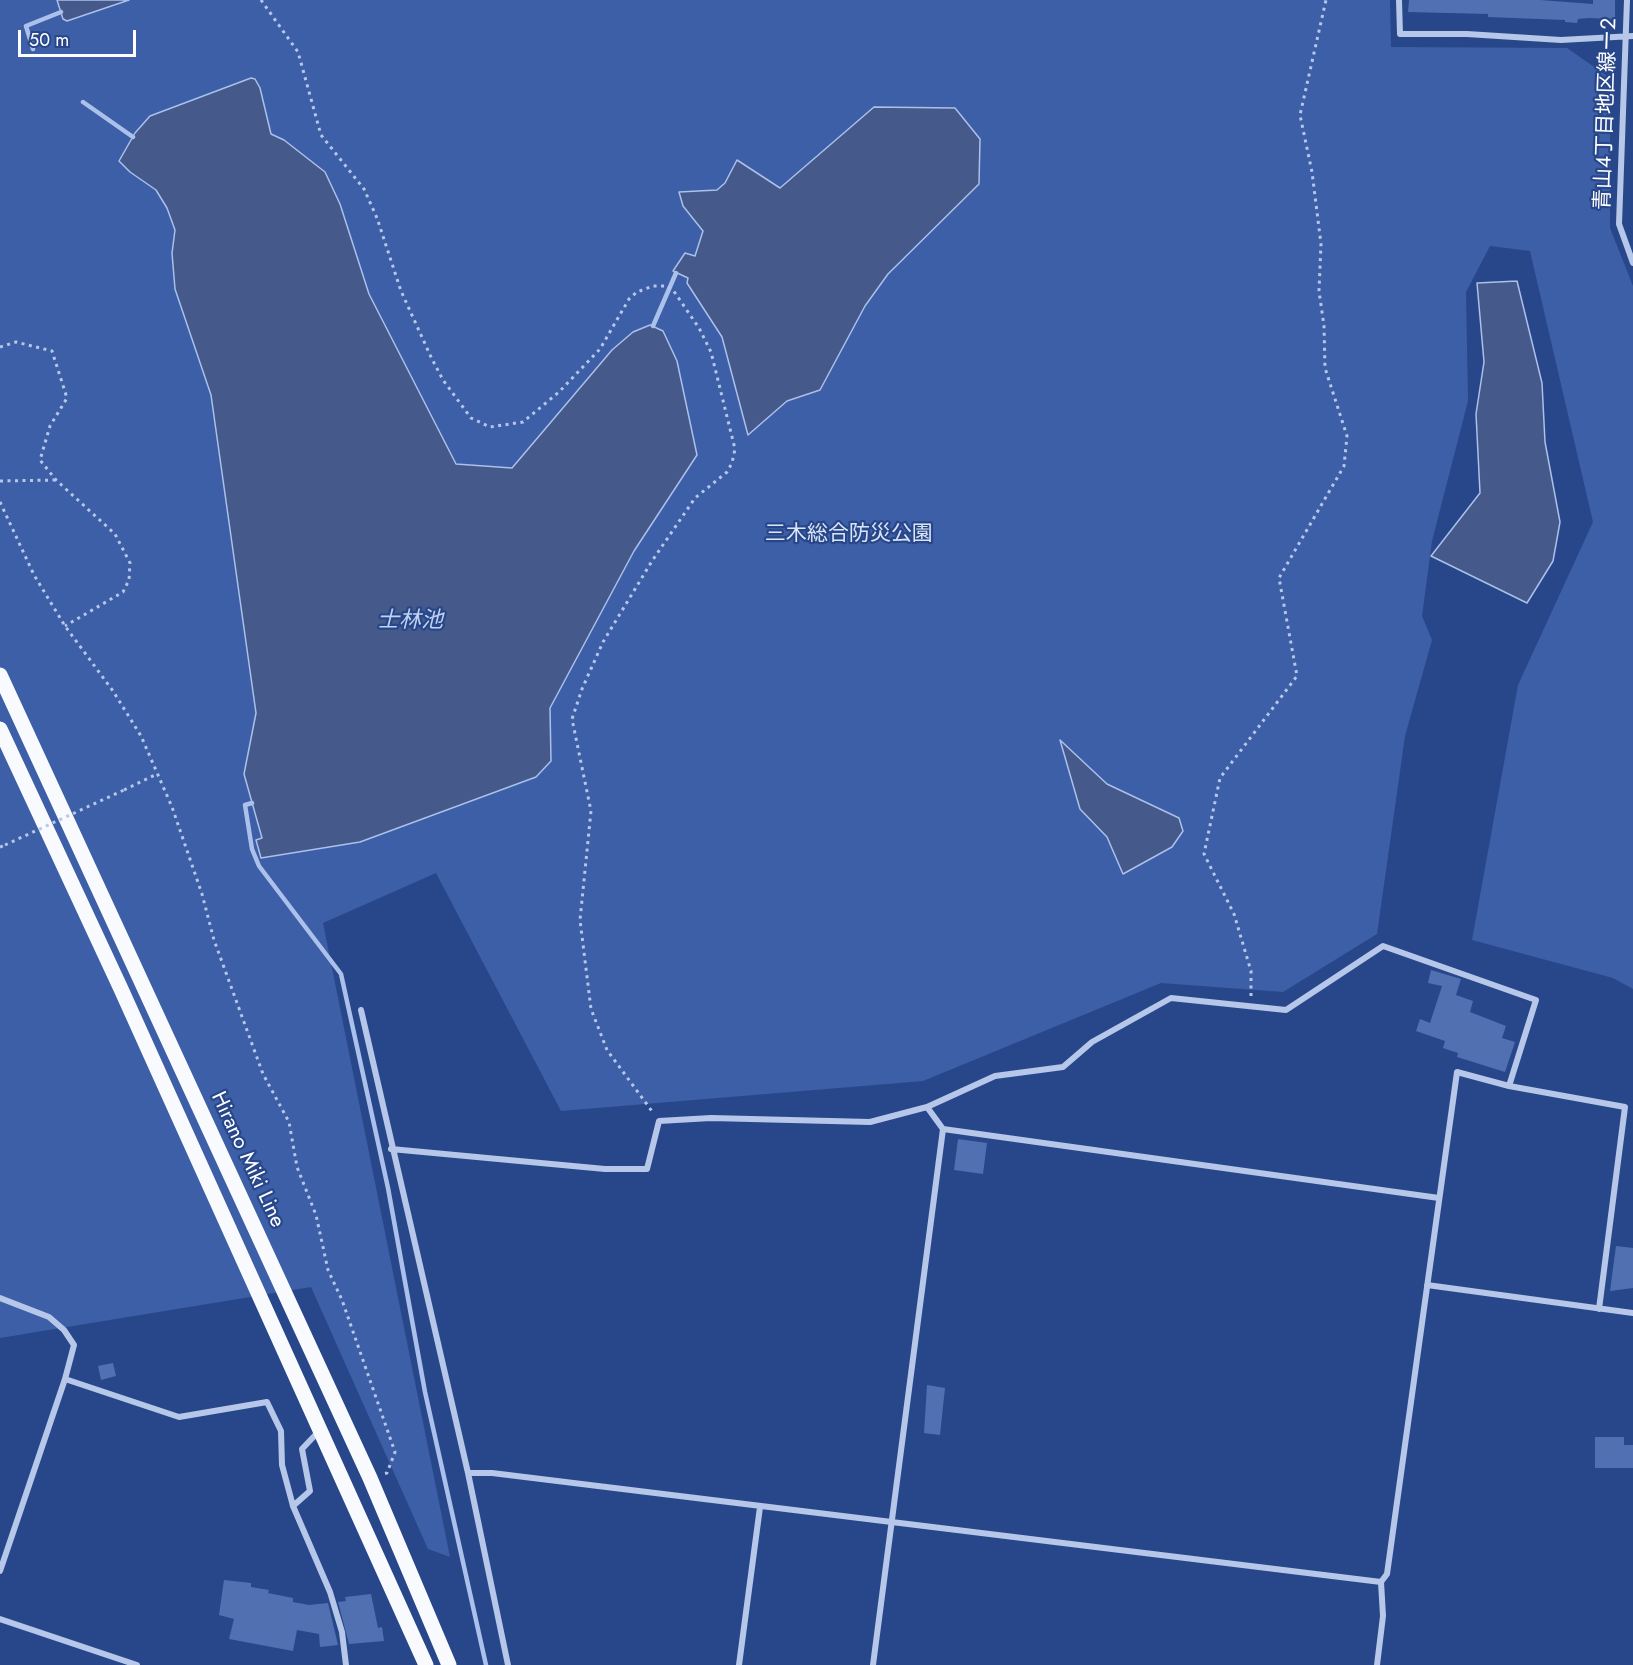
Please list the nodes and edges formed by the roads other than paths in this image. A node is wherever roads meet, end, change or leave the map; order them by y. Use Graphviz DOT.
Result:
graph roads {
  1 [pos="1399,0"];
  2 [pos="1627,0"];
  3 [pos="1630,36"];
  4 [pos="1633,262"];
  5 [pos="0,675"];
  6 [pos="0,729"];
  7 [pos="361,1010"];
  8 [pos="1509,1086"];
  9 [pos="927,1107"];
  10 [pos="943,1129"];
  11 [pos="391,1149"];
  12 [pos="1439,1198"];
  13 [pos="1427,1285"];
  14 [pos="0,1298"];
  15 [pos="1599,1309"];
  16 [pos="1633,1313"];
  17 [pos="65,1379"];
  18 [pos="320,1429"];
  19 [pos="468,1473"];
  20 [pos="293,1506"];
  21 [pos="760,1507"];
  22 [pos="892,1523"];
  23 [pos="0,1571"];
  24 [pos="1381,1582"];
  25 [pos="0,1619"];
  26 [pos="137,1665"];
  27 [pos="346,1665"];
  28 [pos="426,1665"];
  29 [pos="449,1665"];
  30 [pos="508,1665"];
  31 [pos="739,1665"];
  32 [pos="873,1665"];
  33 [pos="1377,1665"];
  1 -- 3 [label="street"];
  2 -- 3 [label="street, 青山４丁目地区線ー２"];
  3 -- 4 [label="street, 青山４丁目地区線ー２"];
  5 -- 29 [label="main road, Hirano Miki Line"];
  6 -- 18 [label="main road, Hirano Miki Line"];
  7 -- 11 [label="street"];
  8 -- 9 [label="street"];
  8 -- 12 [label="street"];
  8 -- 15 [label="street"];
  9 -- 10 [label="street"];
  9 -- 11 [label="street"];
  10 -- 12 [label="street"];
  10 -- 22 [label="street"];
  11 -- 19 [label="street"];
  12 -- 13 [label="street"];
  13 -- 15 [label="street"];
  13 -- 24 [label="street"];
  14 -- 17 [label="street"];
  15 -- 16 [label="street"];
  17 -- 20 [label="street"];
  17 -- 23 [label="street"];
  18 -- 20 [label="street"];
  18 -- 28 [label="main road, Hirano Miki Line"];
  19 -- 21 [label="street"];
  19 -- 30 [label="street"];
  20 -- 27 [label="street"];
  21 -- 22 [label="street"];
  21 -- 31 [label="street"];
  22 -- 24 [label="street"];
  22 -- 32 [label="street"];
  24 -- 33 [label="street"];
  25 -- 26 [label="street"];
}
